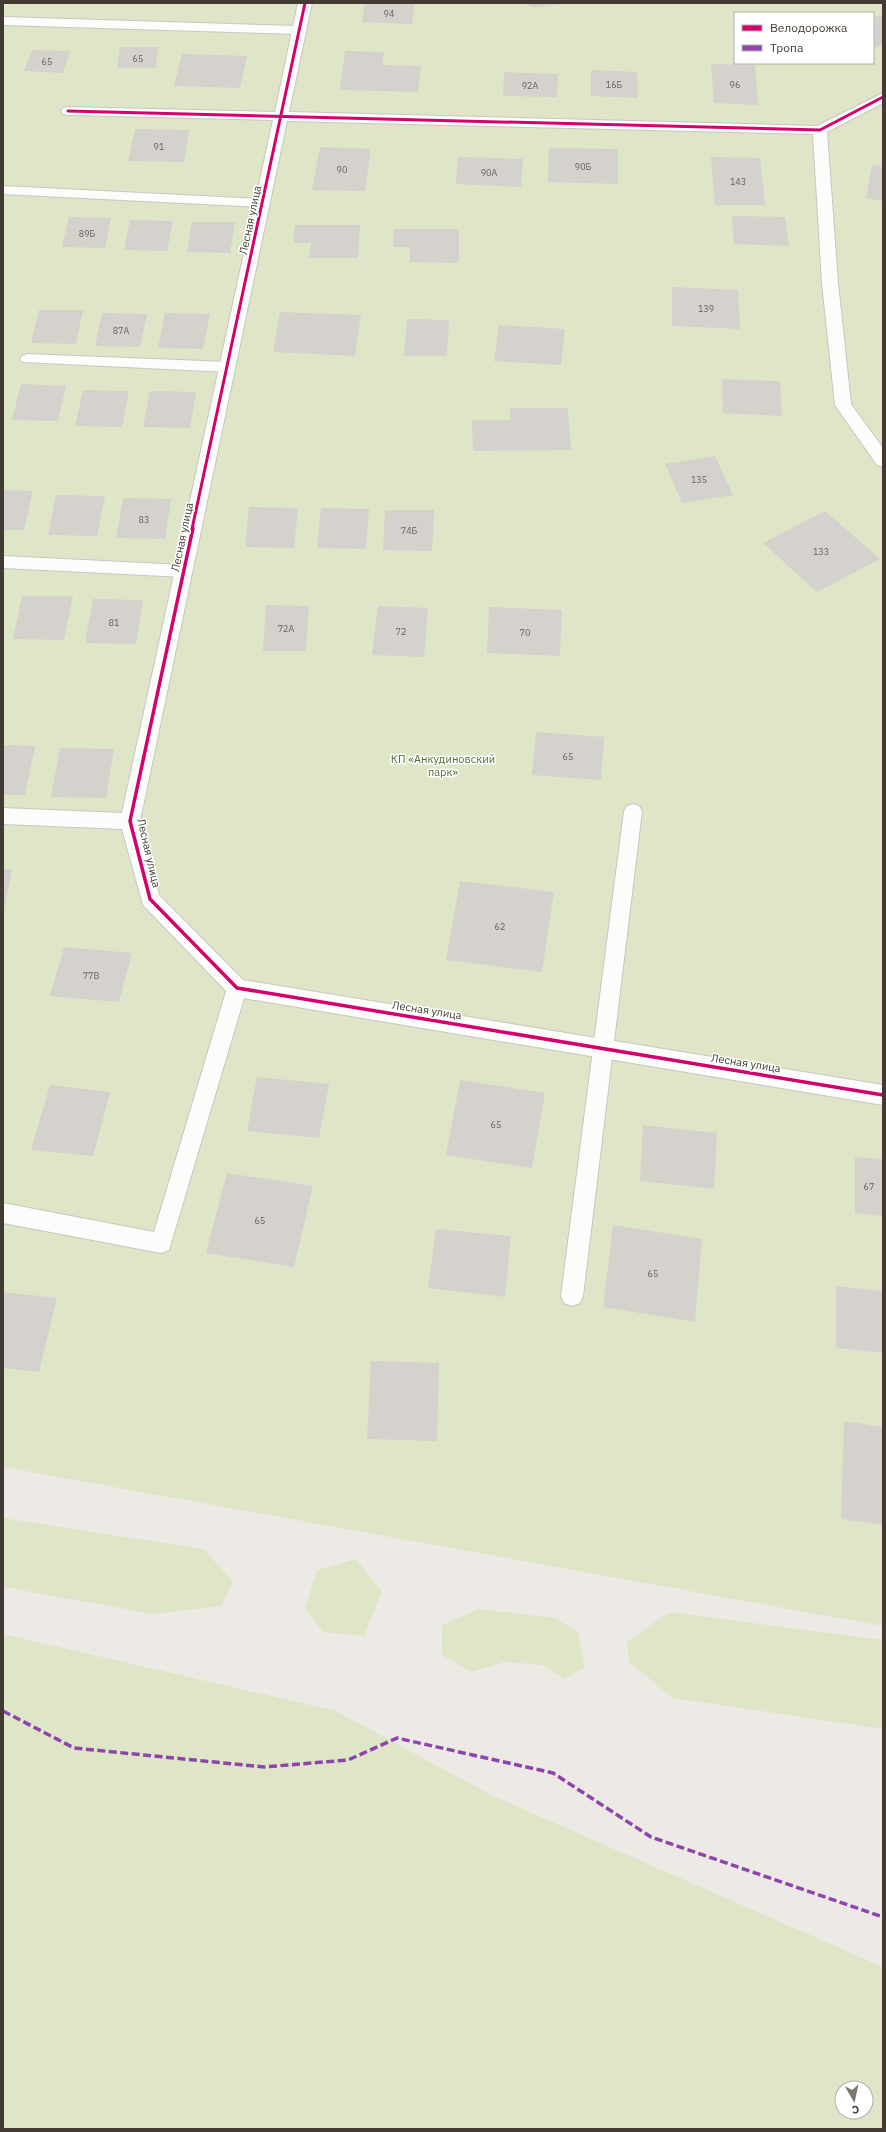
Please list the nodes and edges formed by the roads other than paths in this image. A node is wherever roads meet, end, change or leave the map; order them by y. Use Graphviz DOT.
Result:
graph roads {
  1 [pos="305,3"];
  2 [pos="3,21"];
  3 [pos="299,30"];
  4 [pos="883,97"];
  5 [pos="68,111"];
  6 [pos="281,116"];
  7 [pos="820,130"];
  8 [pos="3,190"];
  9 [pos="263,203"];
  10 [pos="28,359"];
  11 [pos="228,367"];
  12 [pos="883,461"];
  13 [pos="3,562"];
  14 [pos="184,571"];
  15 [pos="633,811"];
  16 [pos="3,816"];
  17 [pos="130,821"];
  18 [pos="237,988"];
  19 [pos="603,1049"];
  20 [pos="883,1095"];
  21 [pos="3,1213"];
  22 [pos="572,1296"];
  1 -- 3 [label="street, Лесная улица"];
  2 -- 3 [label="lane"];
  3 -- 6 [label="street, Лесная улица"];
  4 -- 7 [label="street"];
  5 -- 6 [label="street"];
  6 -- 7 [label="street"];
  6 -- 9 [label="street, Лесная улица"];
  7 -- 12 [label="street"];
  8 -- 9 [label="lane"];
  9 -- 11 [label="street, Лесная улица"];
  10 -- 11 [label="lane"];
  11 -- 14 [label="street, Лесная улица"];
  13 -- 14 [label="lane"];
  14 -- 17 [label="street, Лесная улица"];
  15 -- 19 [label="lane"];
  16 -- 17 [label="street"];
  17 -- 18 [label="street, Лесная улица"];
  18 -- 19 [label="street, Лесная улица"];
  18 -- 21 [label="lane"];
  19 -- 20 [label="street, Лесная улица"];
  19 -- 22 [label="lane"];
}
